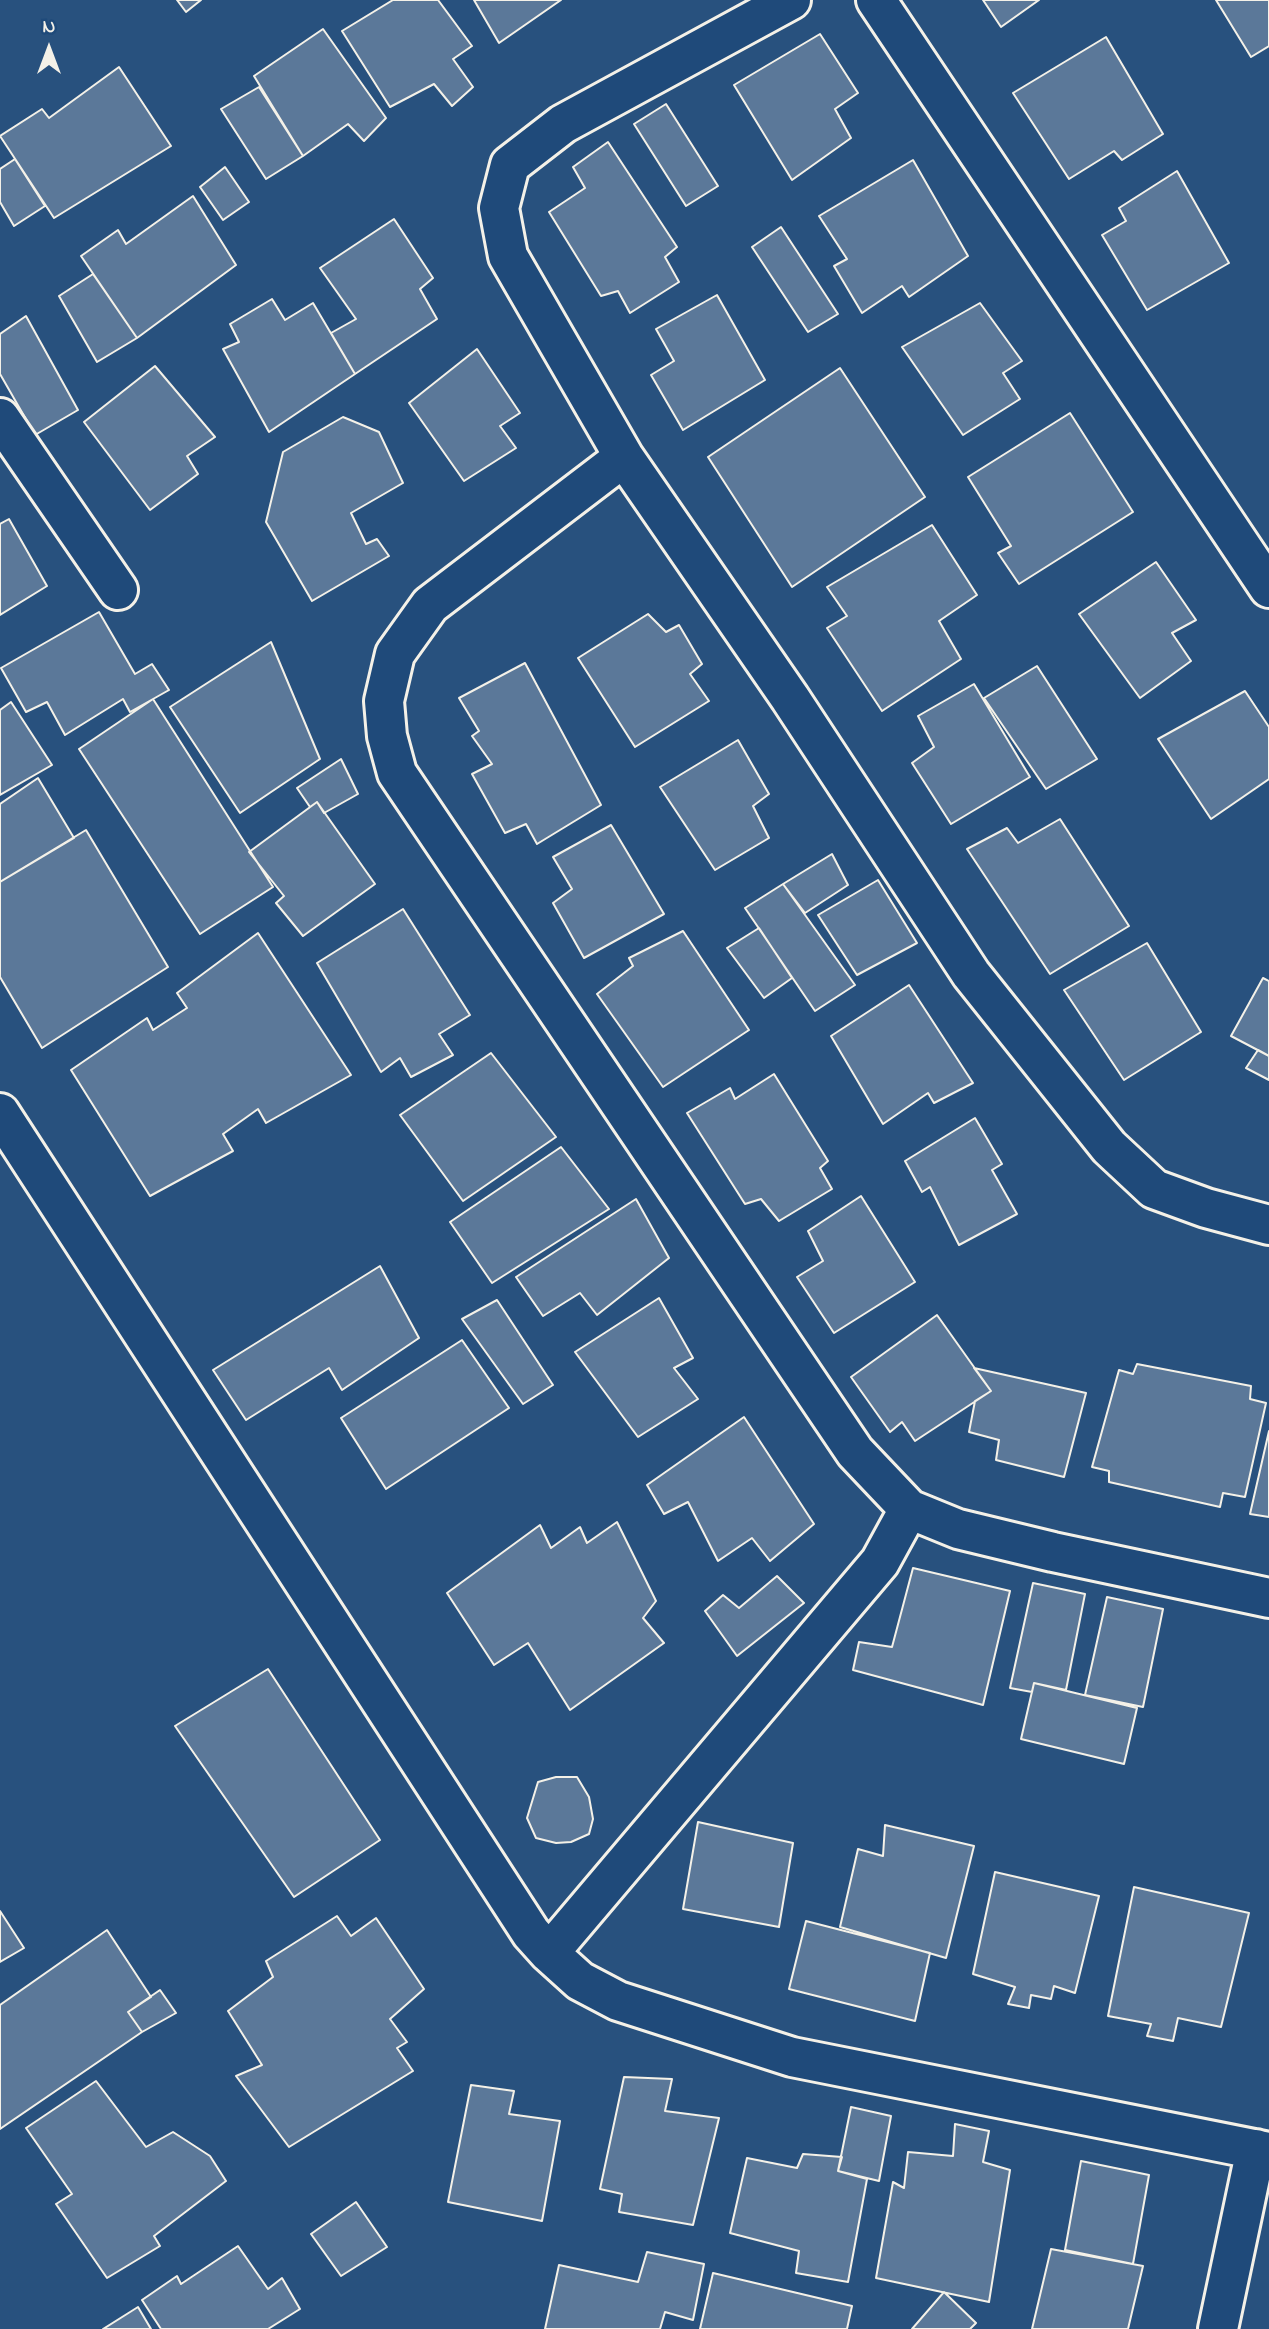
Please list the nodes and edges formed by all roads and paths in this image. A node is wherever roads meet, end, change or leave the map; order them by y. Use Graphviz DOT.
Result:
graph roads {
  1 [pos="791,0"];
  2 [pos="876,0"];
  3 [pos="0,418"];
  4 [pos="624,457"];
  5 [pos="1269,588"];
  6 [pos="118,590"];
  7 [pos="0,1113"];
  8 [pos="1269,1225"];
  9 [pos="909,1509"];
  10 [pos="1269,1598"];
  11 [pos="549,1953"];
  12 [pos="1263,2150"];
  13 [pos="1218,2329"];
  1 -- 4 [label="street"];
  2 -- 5 [label="street"];
  3 -- 6 [label="street"];
  4 -- 8 [label="street"];
  4 -- 9 [label="street"];
  7 -- 11 [label="street"];
  9 -- 10 [label="street"];
  9 -- 11 [label="street"];
  11 -- 12 [label="street"];
  12 -- 13 [label="street"];
}
